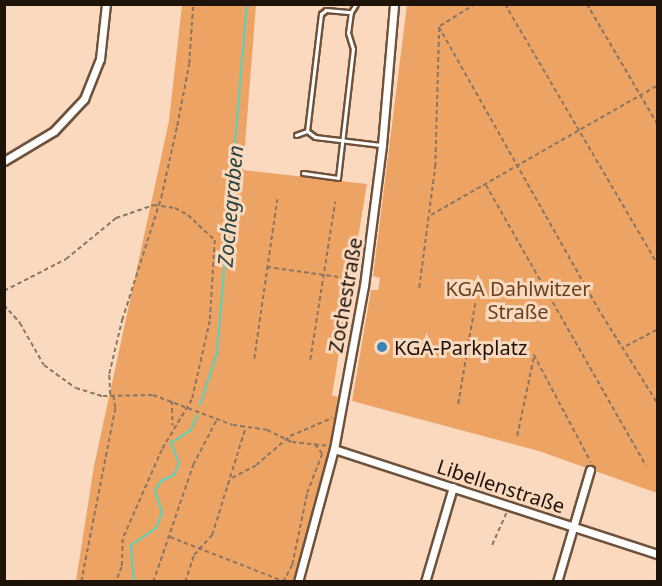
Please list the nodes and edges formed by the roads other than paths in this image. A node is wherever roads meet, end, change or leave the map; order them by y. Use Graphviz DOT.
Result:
graph roads {
  1 [pos="106,4"];
  2 [pos="356,4"];
  3 [pos="392,5"];
  4 [pos="351,12"];
  5 [pos="308,131"];
  6 [pos="296,135"];
  7 [pos="344,141"];
  8 [pos="382,145"];
  9 [pos="4,161"];
  10 [pos="303,173"];
  11 [pos="334,449"];
  12 [pos="590,470"];
  13 [pos="453,487"];
  14 [pos="573,527"];
  15 [pos="657,554"];
  16 [pos="298,582"];
  17 [pos="425,582"];
  18 [pos="557,582"];
  1 -- 9 [label="street"];
  2 -- 4 [label="lane"];
  3 -- 8 [label="street, Zochestraße"];
  4 -- 5 [label="lane"];
  4 -- 7 [label="lane"];
  5 -- 6 [label="lane"];
  5 -- 7 [label="lane"];
  7 -- 8 [label="lane"];
  7 -- 10 [label="lane"];
  8 -- 11 [label="street, Zochestraße"];
  11 -- 13 [label="street, Libellenstraße"];
  11 -- 16 [label="street, Zochestraße"];
  12 -- 14 [label="street"];
  13 -- 14 [label="street, Libellenstraße"];
  13 -- 17 [label="street"];
  14 -- 15 [label="street, Libellenstraße"];
  14 -- 18 [label="street"];
}
